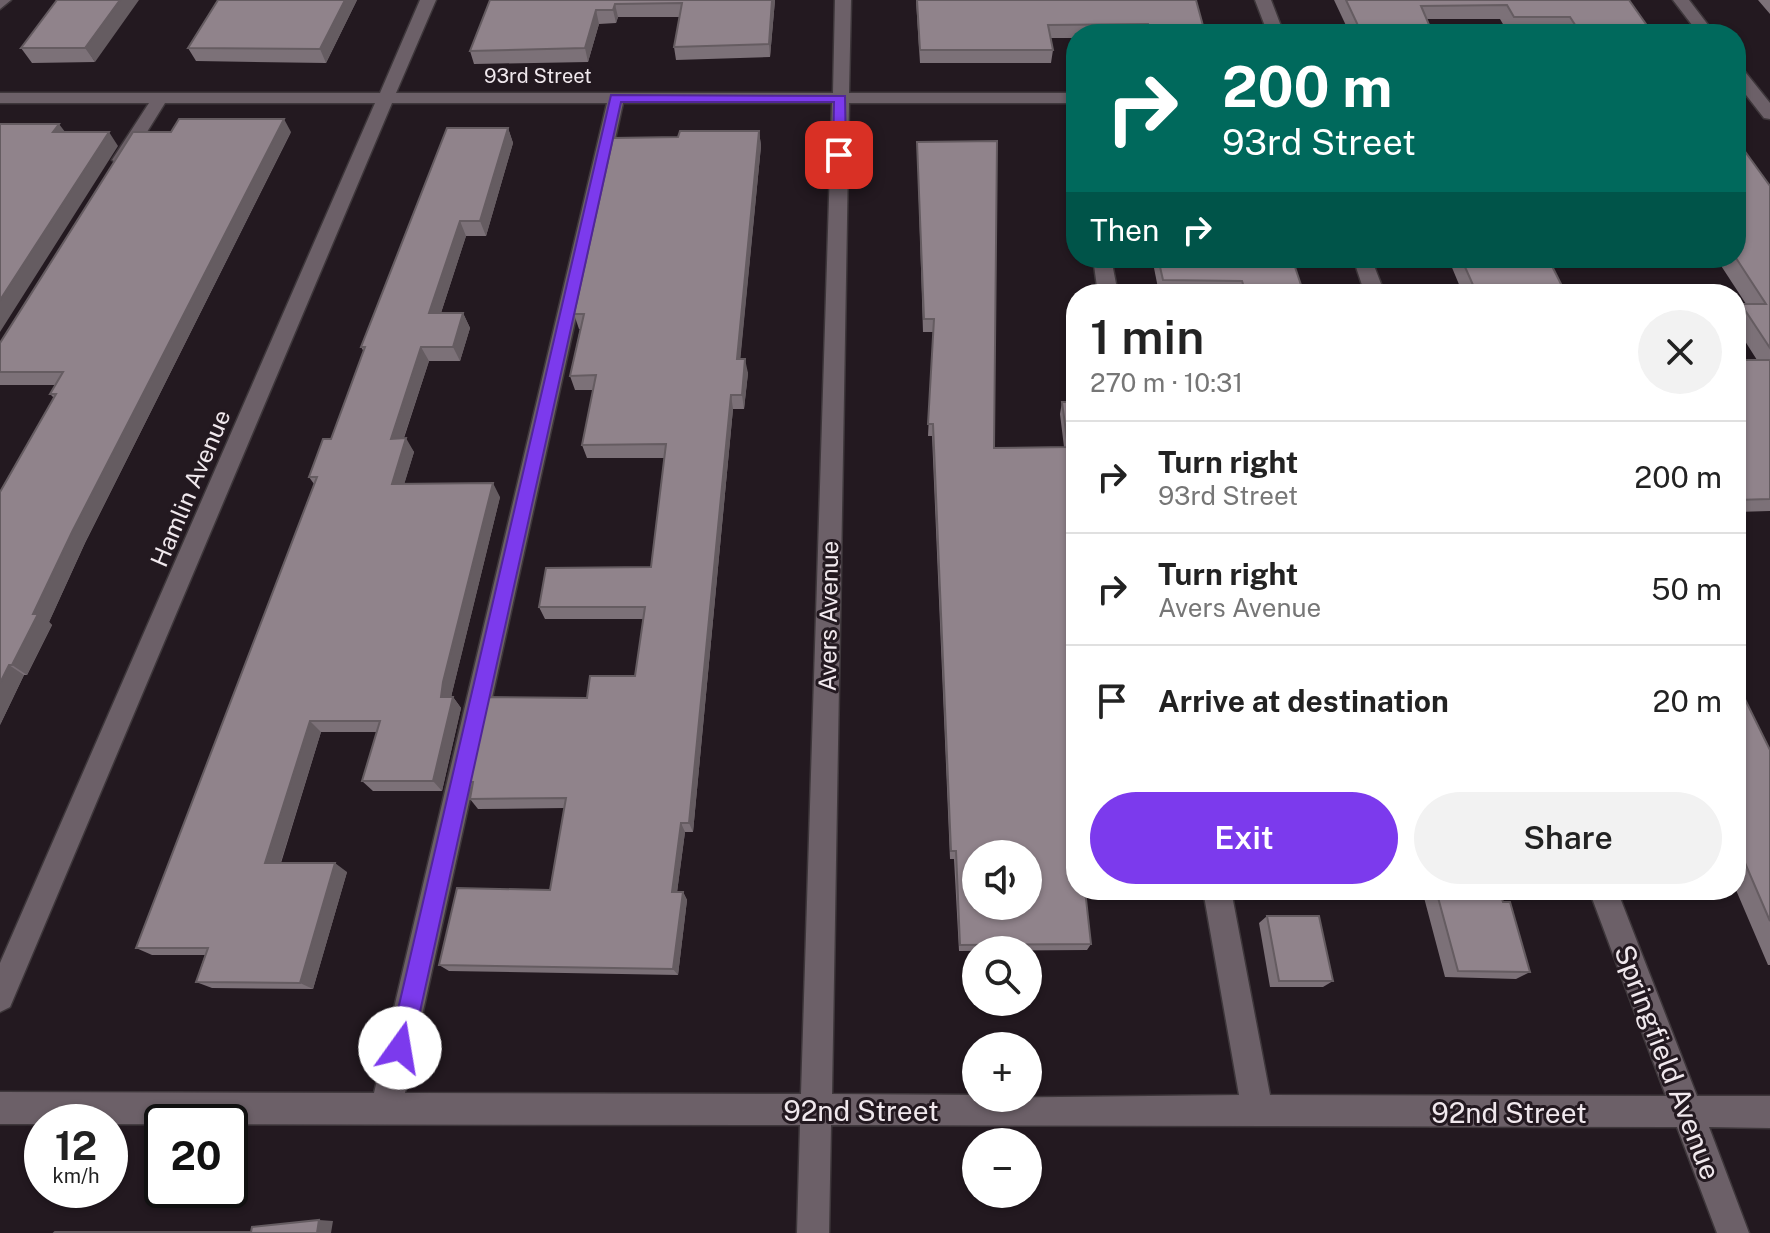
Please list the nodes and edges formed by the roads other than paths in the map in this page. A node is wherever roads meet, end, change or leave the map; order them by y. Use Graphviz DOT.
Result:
graph roads {
  1 [pos="428,0"];
  2 [pos="843,0"];
  3 [pos="1263,0"];
  4 [pos="1681,0"];
  5 [pos="1272,24"];
  6 [pos="1699,24"];
  7 [pos="1746,81"];
  8 [pos="0,98"];
  9 [pos="160,98"];
  10 [pos="386,98"];
  11 [pos="616,98"];
  12 [pos="841,98"];
  13 [pos="1066,98"];
  14 [pos="1764,98"];
  15 [pos="1770,114"];
  16 [pos="109,179"];
  17 [pos="1219,900"];
  18 [pos="1607,900"];
  19 [pos="0,997"];
  20 [pos="0,1108"];
  21 [pos="386,1109"];
  22 [pos="816,1110"];
  23 [pos="1257,1111"];
  24 [pos="1687,1112"];
  25 [pos="1770,1112"];
  26 [pos="813,1233"];
  27 [pos="1733,1233"];
  1 -- 10 [label="street, Hamlin Avenue"];
  2 -- 12 [label="street, Avers Avenue"];
  3 -- 5 [label="street"];
  4 -- 6 [label="street"];
  7 -- 14 [label="street"];
  8 -- 9 [label="street, 93rd Street"];
  9 -- 10 [label="street, 93rd Street"];
  9 -- 16 [label="street"];
  10 -- 11 [label="street, 93rd Street"];
  10 -- 19 [label="street, Hamlin Avenue"];
  11 -- 12 [label="street, 93rd Street"];
  11 -- 21 [label="street"];
  12 -- 13 [label="street, 93rd Street"];
  12 -- 22 [label="street, Avers Avenue"];
  14 -- 15 [label="street"];
  17 -- 23 [label="street"];
  18 -- 24 [label="street, Springfield Avenue"];
  20 -- 21 [label="street, 92nd Street"];
  21 -- 22 [label="street, 92nd Street"];
  22 -- 23 [label="street, 92nd Street"];
  22 -- 26 [label="street, Avers Avenue"];
  23 -- 24 [label="street, 92nd Street"];
  24 -- 25 [label="street, 92nd Street"];
  24 -- 27 [label="street, Springfield Avenue"];
}
